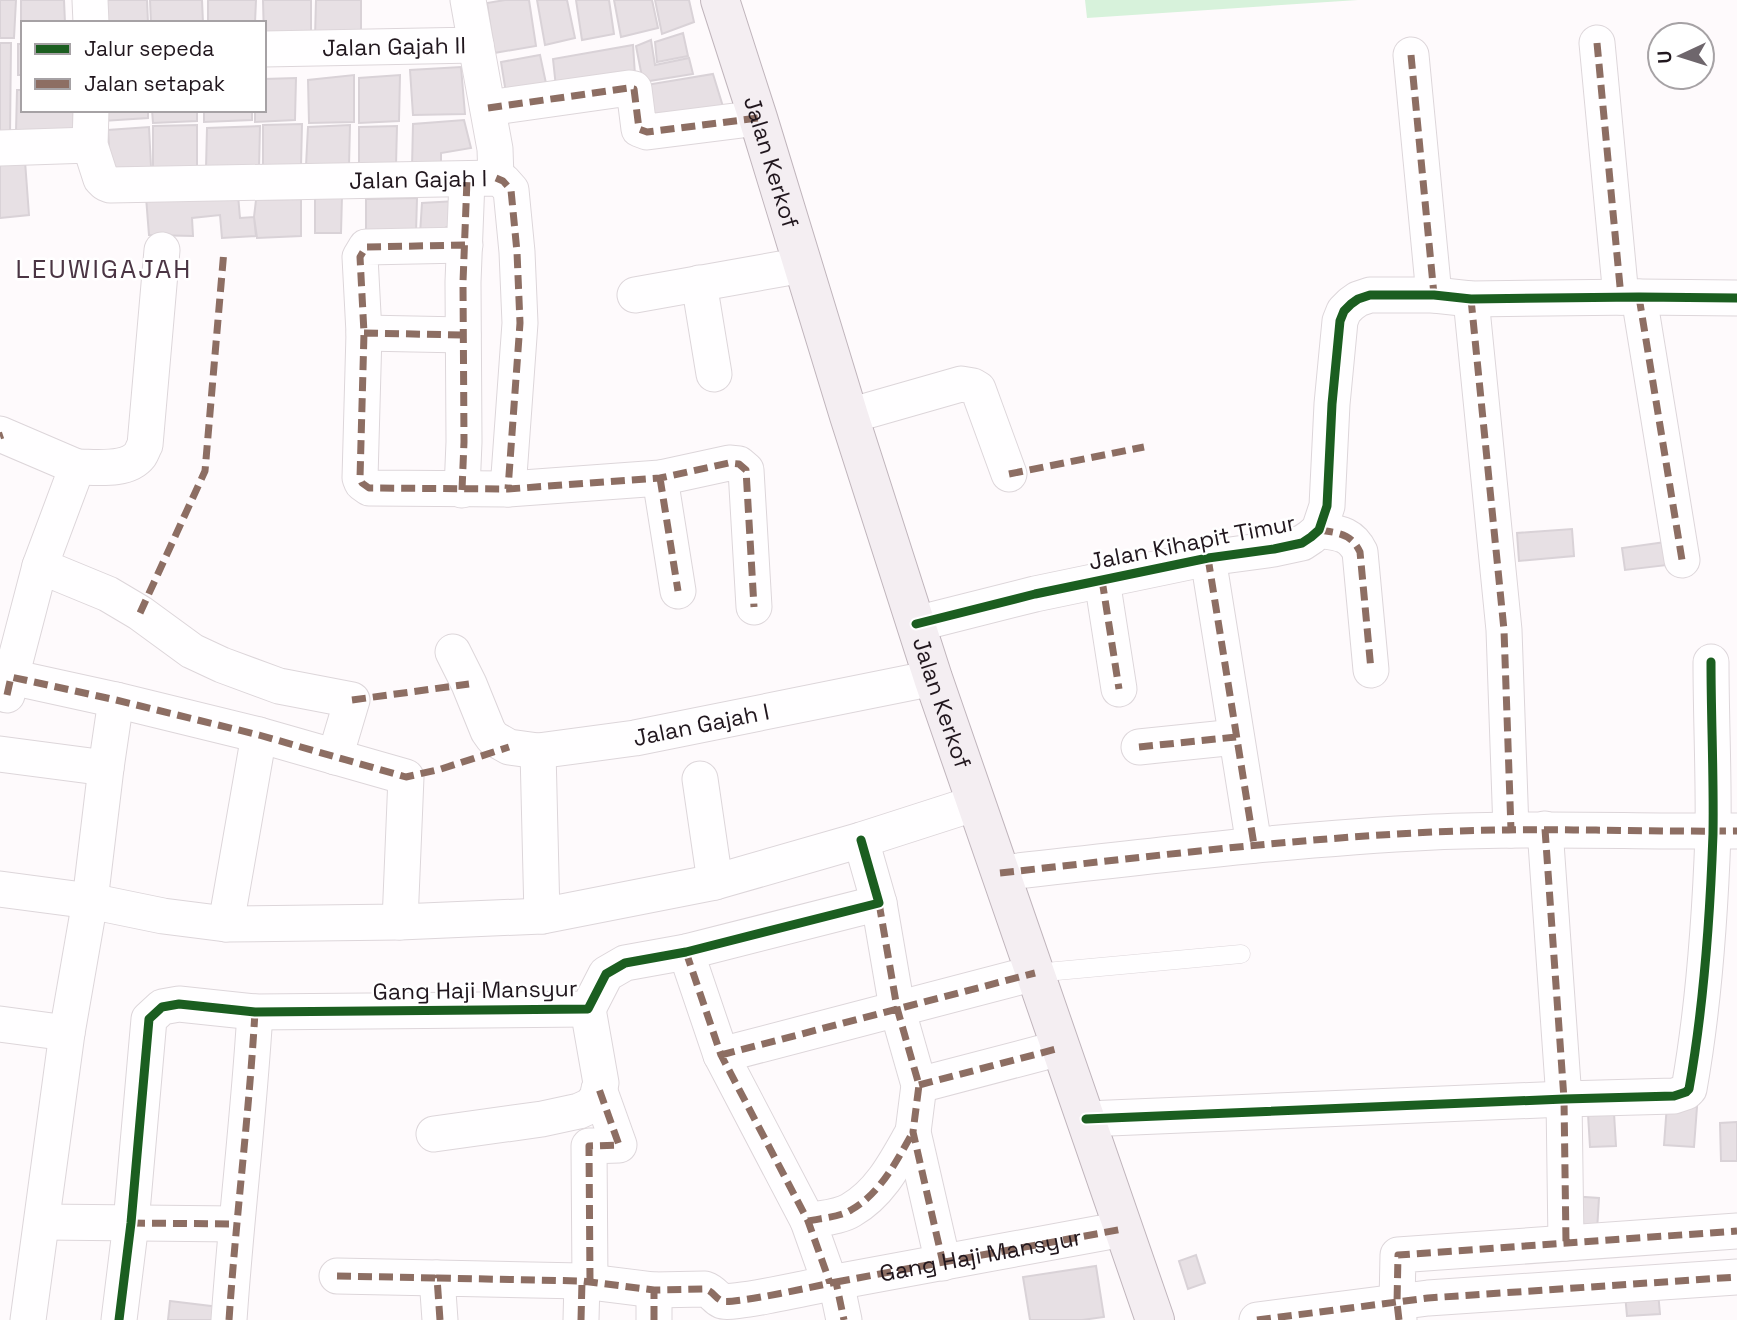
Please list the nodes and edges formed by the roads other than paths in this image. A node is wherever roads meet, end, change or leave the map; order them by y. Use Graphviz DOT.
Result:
graph roads {
  1 [pos="90,0"];
  2 [pos="468,0"];
  3 [pos="720,0"];
  4 [pos="91,21"];
  5 [pos="1597,43"];
  6 [pos="475,45"];
  7 [pos="266,49"];
  8 [pos="1411,55"];
  9 [pos="488,108"];
  10 [pos="91,112"];
  11 [pos="758,118"];
  12 [pos="90,145"];
  13 [pos="0,148"];
  14 [pos="482,179"];
  15 [pos="465,245"];
  16 [pos="162,250"];
  17 [pos="803,265"];
  18 [pos="699,282"];
  19 [pos="635,295"];
  20 [pos="1434,295"];
  21 [pos="1630,297"];
  22 [pos="1737,298"];
  23 [pos="1471,299"];
  24 [pos="364,334"];
  25 [pos="463,335"];
  26 [pos="714,374"];
  27 [pos="849,416"];
  28 [pos="0,434"];
  29 [pos="77,467"];
  30 [pos="1009,474"];
  31 [pos="660,478"];
  32 [pos="462,489"];
  33 [pos="508,489"];
  34 [pos="1319,530"];
  35 [pos="1208,558"];
  36 [pos="1682,560"];
  37 [pos="40,566"];
  38 [pos="1102,580"];
  39 [pos="678,592"];
  40 [pos="754,607"];
  41 [pos="916,624"];
  42 [pos="453,652"];
  43 [pos="1711,662"];
  44 [pos="1371,670"];
  45 [pos="933,678"];
  46 [pos="1119,689"];
  47 [pos="116,700"];
  48 [pos="259,735"];
  49 [pos="1236,737"];
  50 [pos="1139,747"];
  51 [pos="538,751"];
  52 [pos="0,754"];
  53 [pos="335,757"];
  54 [pos="106,768"];
  55 [pos="699,779"];
  56 [pos="976,803"];
  57 [pos="1528,830"];
  58 [pos="1725,831"];
  59 [pos="862,840"];
  60 [pos="1254,845"];
  61 [pos="1000,873"];
  62 [pos="715,882"];
  63 [pos="0,889"];
  64 [pos="90,901"];
  65 [pos="879,903"];
  66 [pos="542,916"];
  67 [pos="400,922"];
  68 [pos="226,924"];
  69 [pos="686,951"];
  70 [pos="1241,954"];
  71 [pos="1035,973"];
  72 [pos="897,1008"];
  73 [pos="588,1009"];
  74 [pos="255,1012"];
  75 [pos="0,1024"];
  76 [pos="67,1032"];
  77 [pos="1060,1048"];
  78 [pos="721,1055"];
  79 [pos="919,1085"];
  80 [pos="599,1089"];
  81 [pos="1564,1098"];
  82 [pos="1086,1119"];
  83 [pos="913,1132"];
  84 [pos="434,1133"];
  85 [pos="43,1222"];
  86 [pos="808,1222"];
  87 [pos="131,1223"];
  88 [pos="236,1224"];
  89 [pos="1123,1229"];
  90 [pos="1737,1231"];
  91 [pos="1566,1243"];
  92 [pos="943,1263"];
  93 [pos="337,1276"];
  94 [pos="1737,1277"];
  95 [pos="437,1278"];
  96 [pos="586,1282"];
  97 [pos="833,1283"];
  98 [pos="654,1305"];
  99 [pos="1398,1311"];
  100 [pos="28,1320"];
  101 [pos="119,1320"];
  102 [pos="229,1320"];
  103 [pos="440,1320"];
  104 [pos="581,1320"];
  105 [pos="844,1320"];
  106 [pos="1155,1320"];
  107 [pos="1257,1320"];
  1 -- 4 [label="street"];
  2 -- 6 [label="street, Jalan Gajah II"];
  3 -- 11 [label="main road, Jalan Kerkof"];
  5 -- 21 [label="street"];
  6 -- 7 [label="street, Jalan Gajah II"];
  6 -- 9 [label="street"];
  8 -- 20 [label="street"];
  9 -- 11 [label="street"];
  9 -- 14 [label="street"];
  10 -- 12 [label="street"];
  11 -- 17 [label="main road, Jalan Kerkof"];
  12 -- 13 [label="street"];
  12 -- 14 [label="street, Jalan Gajah I"];
  14 -- 15 [label="street"];
  14 -- 33 [label="street, Jalan Gajah I"];
  15 -- 24 [label="street"];
  15 -- 25 [label="street"];
  16 -- 29 [label="street"];
  17 -- 18 [label="street"];
  17 -- 27 [label="main road, Jalan Kerkof"];
  18 -- 19 [label="street"];
  18 -- 26 [label="street"];
  20 -- 23 [label="street, Jalan Kihapit Timur"];
  20 -- 34 [label="street, Jalan Kihapit Timur"];
  21 -- 22 [label="street, Jalan Kihapit Timur"];
  21 -- 23 [label="street, Jalan Kihapit Timur"];
  21 -- 36 [label="street"];
  23 -- 57 [label="street"];
  24 -- 25 [label="street"];
  24 -- 32 [label="street"];
  25 -- 32 [label="street"];
  27 -- 30 [label="street"];
  27 -- 41 [label="main road, Jalan Kerkof"];
  28 -- 29 [label="street"];
  29 -- 37 [label="street"];
  31 -- 33 [label="street"];
  31 -- 39 [label="street"];
  31 -- 40 [label="street"];
  32 -- 33 [label="street"];
  34 -- 35 [label="street, Jalan Kihapit Timur"];
  34 -- 44 [label="street"];
  35 -- 38 [label="street, Jalan Kihapit Timur"];
  35 -- 49 [label="street"];
  37 -- 47 [label="street"];
  37 -- 53 [label="street"];
  38 -- 41 [label="street, Jalan Kihapit Timur"];
  38 -- 46 [label="street"];
  41 -- 45 [label="main road, Jalan Kerkof"];
  42 -- 51 [label="street, Jalan Gajah I"];
  43 -- 58 [label="street"];
  45 -- 51 [label="street, Jalan Gajah I"];
  45 -- 56 [label="main road, Jalan Kerkof"];
  47 -- 48 [label="street"];
  47 -- 54 [label="street"];
  48 -- 53 [label="street"];
  48 -- 68 [label="street"];
  49 -- 50 [label="street"];
  49 -- 60 [label="street"];
  51 -- 66 [label="street"];
  52 -- 54 [label="street"];
  53 -- 67 [label="street"];
  54 -- 64 [label="street"];
  55 -- 62 [label="street"];
  56 -- 59 [label="street"];
  56 -- 61 [label="main road, Jalan Kerkof"];
  57 -- 58 [label="street"];
  57 -- 60 [label="street"];
  57 -- 81 [label="street"];
  58 -- 81 [label="street"];
  59 -- 62 [label="street"];
  59 -- 65 [label="street"];
  60 -- 61 [label="street"];
  61 -- 71 [label="main road, Jalan Kerkof"];
  62 -- 66 [label="street"];
  63 -- 64 [label="street"];
  64 -- 68 [label="street"];
  64 -- 76 [label="street"];
  65 -- 69 [label="street, Gang Haji Mansyur"];
  65 -- 72 [label="street"];
  66 -- 67 [label="street"];
  67 -- 68 [label="street"];
  69 -- 73 [label="street, Gang Haji Mansyur"];
  69 -- 78 [label="street"];
  70 -- 71 [label="lane"];
  71 -- 72 [label="street"];
  71 -- 77 [label="main road, Jalan Kerkof"];
  72 -- 78 [label="street"];
  72 -- 79 [label="street"];
  73 -- 74 [label="street, Gang Haji Mansyur"];
  73 -- 80 [label="street"];
  74 -- 87 [label="street, Gang Haji Mansyur"];
  74 -- 88 [label="street"];
  75 -- 76 [label="street"];
  76 -- 85 [label="street"];
  77 -- 79 [label="street"];
  77 -- 82 [label="main road, Jalan Kerkof"];
  78 -- 86 [label="street"];
  79 -- 83 [label="street"];
  80 -- 84 [label="street"];
  80 -- 96 [label="street"];
  81 -- 82 [label="street"];
  81 -- 91 [label="street"];
  82 -- 89 [label="main road, Jalan Kerkof"];
  83 -- 86 [label="street"];
  83 -- 92 [label="street"];
  85 -- 87 [label="street"];
  85 -- 100 [label="street"];
  86 -- 97 [label="street"];
  87 -- 88 [label="street"];
  87 -- 101 [label="street"];
  88 -- 102 [label="street"];
  89 -- 92 [label="street, Gang Haji Mansyur"];
  89 -- 106 [label="main road, Jalan Kerkof"];
  90 -- 91 [label="street"];
  91 -- 99 [label="street"];
  92 -- 97 [label="street, Gang Haji Mansyur"];
  93 -- 95 [label="street, Gang Haji Mansyur"];
  94 -- 99 [label="street"];
  95 -- 96 [label="street, Gang Haji Mansyur"];
  95 -- 103 [label="street"];
  96 -- 98 [label="street, Gang Haji Mansyur"];
  96 -- 104 [label="street"];
  97 -- 98 [label="street, Gang Haji Mansyur"];
  97 -- 105 [label="street"];
  99 -- 107 [label="street"];
}
